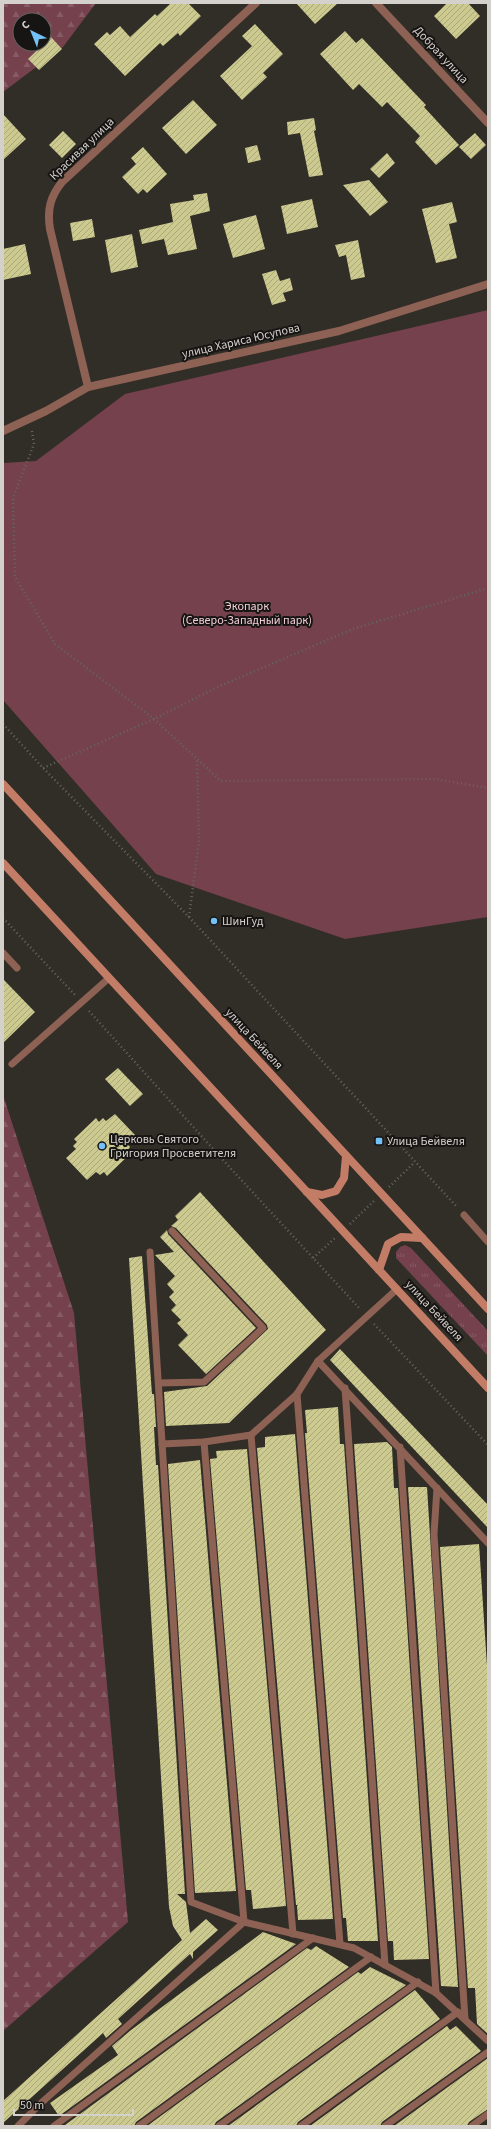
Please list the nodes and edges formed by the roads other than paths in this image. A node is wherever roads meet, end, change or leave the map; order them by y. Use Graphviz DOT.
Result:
graph roads {
  1 [pos="256,3"];
  2 [pos="376,3"];
  3 [pos="488,123"];
  4 [pos="488,284"];
  5 [pos="88,387"];
  6 [pos="3,431"];
  7 [pos="3,784"];
  8 [pos="3,863"];
  9 [pos="3,953"];
  10 [pos="17,968"];
  11 [pos="109,978"];
  12 [pos="12,1064"];
  13 [pos="346,1156"];
  14 [pos="307,1192"];
  15 [pos="464,1215"];
  16 [pos="172,1231"];
  17 [pos="422,1238"];
  18 [pos="488,1242"];
  19 [pos="150,1252"];
  20 [pos="379,1270"];
  21 [pos="397,1289"];
  22 [pos="488,1309"];
  23 [pos="318,1361"];
  24 [pos="159,1383"];
  25 [pos="345,1388"];
  26 [pos="488,1388"];
  27 [pos="297,1394"];
  28 [pos="251,1435"];
  29 [pos="204,1442"];
  30 [pos="162,1444"];
  31 [pos="400,1448"];
  32 [pos="437,1488"];
  33 [pos="488,1544"];
  34 [pos="244,1922"];
  35 [pos="293,1934"];
  36 [pos="313,1938"];
  37 [pos="340,1944"];
  38 [pos="371,1957"];
  39 [pos="385,1965"];
  40 [pos="418,1982"];
  41 [pos="436,1993"];
  42 [pos="458,2012"];
  43 [pos="465,2020"];
  44 [pos="488,2041"];
  45 [pos="488,2052"];
  46 [pos="488,2114"];
  47 [pos="18,2126"];
  48 [pos="54,2126"];
  49 [pos="138,2126"];
  50 [pos="219,2126"];
  51 [pos="301,2126"];
  52 [pos="385,2126"];
  53 [pos="472,2126"];
  1 -- 5 [label="street, Красивая улица"];
  2 -- 3 [label="street, Добрая улица"];
  4 -- 5 [label="street, улица Хариса Юсупова"];
  5 -- 6 [label="street, улица Хариса Юсупова"];
  7 -- 13 [label="main road, улица Бейвеля"];
  8 -- 11 [label="main road, улица Бейвеля"];
  9 -- 10 [label="lane"];
  11 -- 12 [label="lane"];
  11 -- 14 [label="main road, улица Бейвеля"];
  13 -- 14 [label="main road"];
  13 -- 17 [label="main road, улица Бейвеля"];
  14 -- 20 [label="main road, улица Бейвеля"];
  15 -- 18 [label="lane"];
  16 -- 24 [label="lane"];
  17 -- 20 [label="main road"];
  17 -- 22 [label="main road, улица Бейвеля"];
  19 -- 24 [label="lane"];
  20 -- 21 [label="main road, улица Бейвеля"];
  21 -- 23 [label="lane"];
  21 -- 26 [label="main road, улица Бейвеля"];
  23 -- 25 [label="lane"];
  23 -- 27 [label="lane"];
  24 -- 30 [label="lane"];
  25 -- 31 [label="lane"];
  25 -- 39 [label="lane"];
  27 -- 28 [label="lane"];
  27 -- 37 [label="lane"];
  28 -- 29 [label="lane"];
  28 -- 35 [label="lane"];
  29 -- 30 [label="lane"];
  29 -- 34 [label="lane"];
  30 -- 34 [label="lane"];
  31 -- 32 [label="lane"];
  31 -- 41 [label="lane"];
  32 -- 33 [label="lane"];
  32 -- 43 [label="lane"];
  34 -- 35 [label="lane"];
  34 -- 47 [label="lane"];
  35 -- 36 [label="lane"];
  36 -- 37 [label="lane"];
  36 -- 48 [label="lane"];
  37 -- 38 [label="lane"];
  38 -- 39 [label="lane"];
  38 -- 49 [label="lane"];
  39 -- 40 [label="lane"];
  40 -- 41 [label="lane"];
  40 -- 50 [label="lane"];
  41 -- 42 [label="lane"];
  42 -- 43 [label="lane"];
  42 -- 51 [label="lane"];
  43 -- 44 [label="lane"];
  45 -- 52 [label="lane"];
  46 -- 53 [label="lane"];
}
